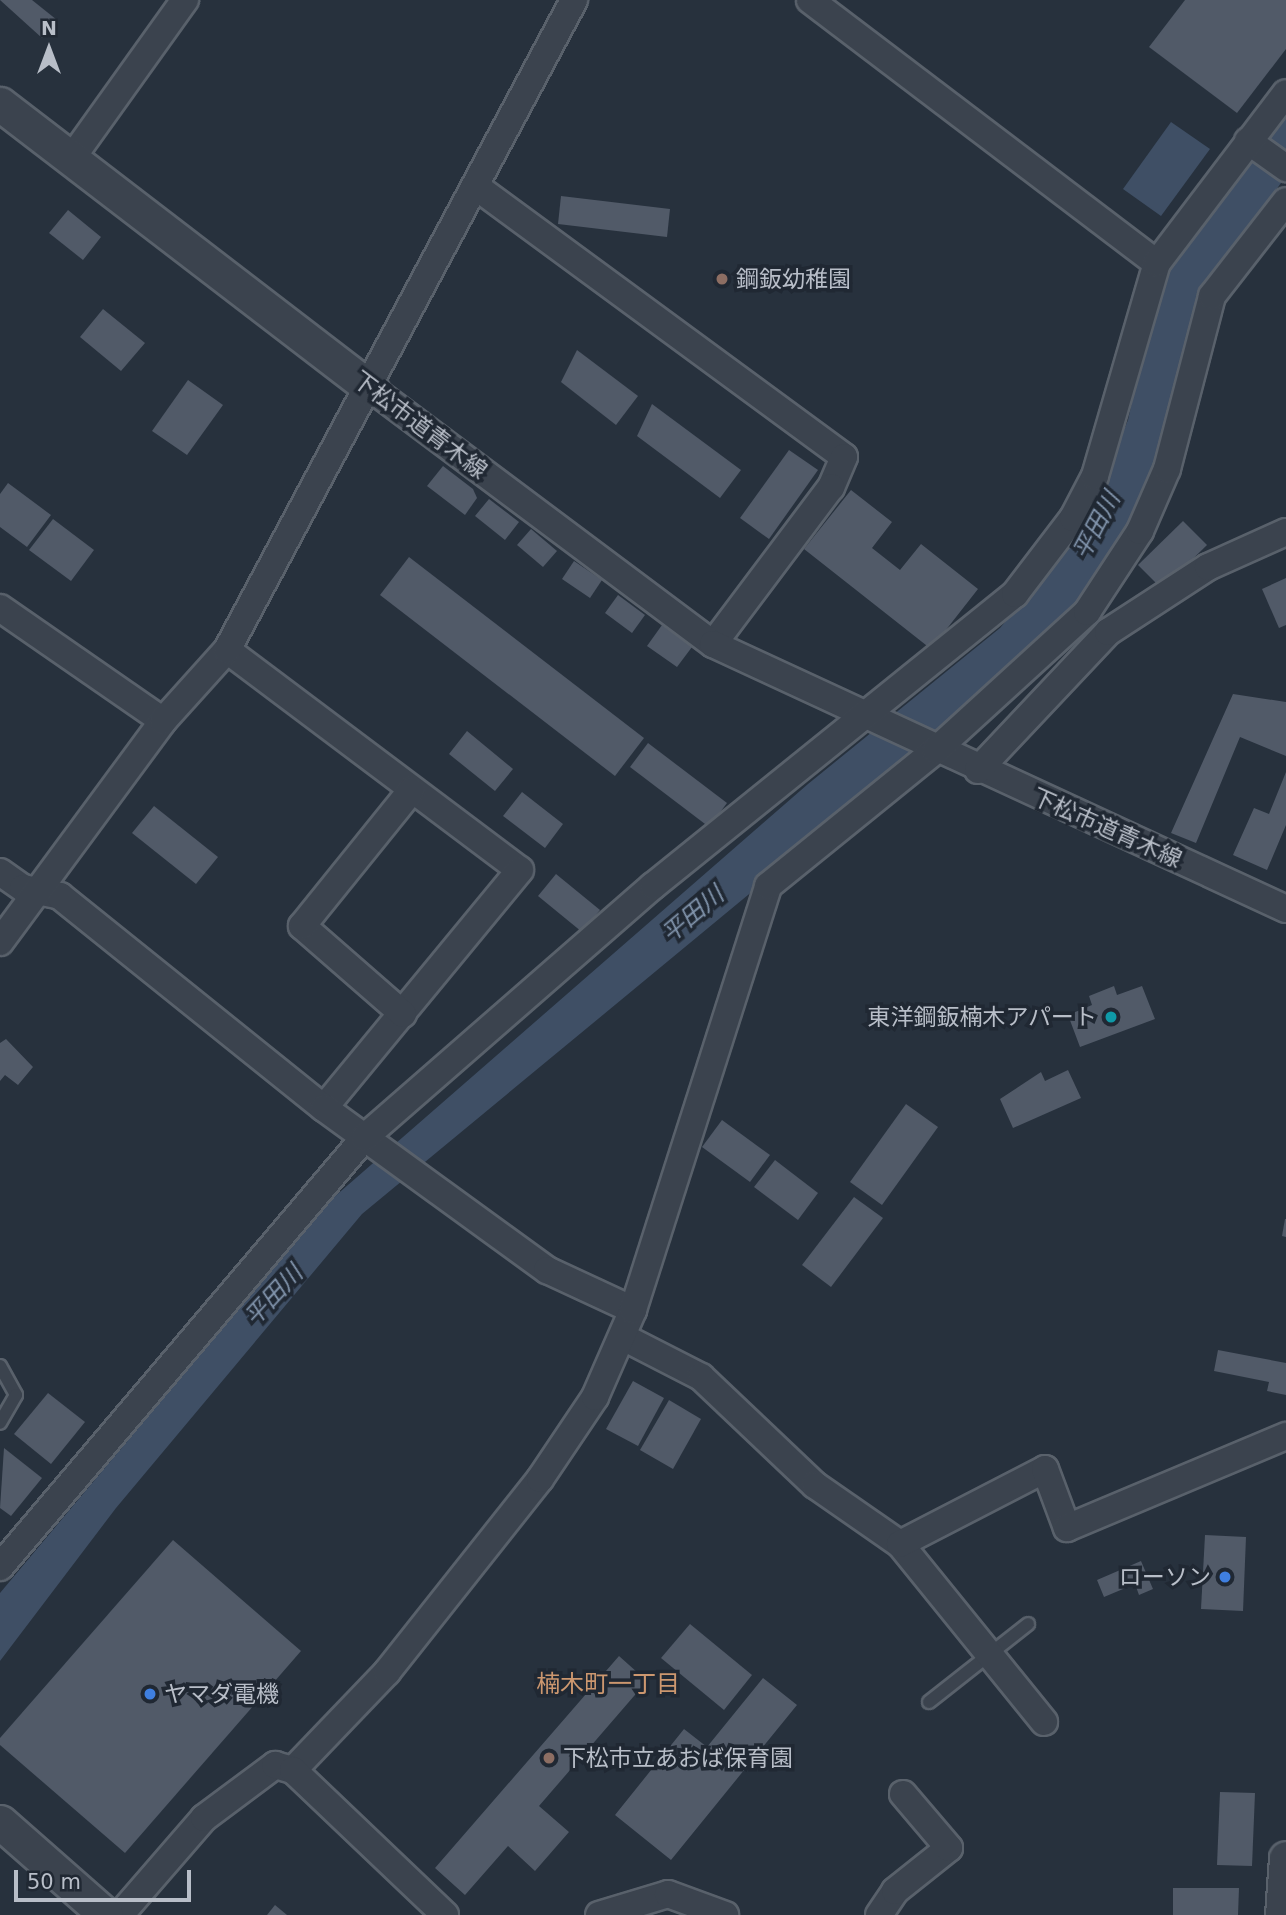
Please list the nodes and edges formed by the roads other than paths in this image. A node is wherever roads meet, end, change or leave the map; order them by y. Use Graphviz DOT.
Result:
graph roads {
  1 [pos="185,0"];
  2 [pos="574,0"];
  3 [pos="810,0"];
  4 [pos="1286,93"];
  5 [pos="0,104"];
  6 [pos="1252,144"];
  7 [pos="71,159"];
  8 [pos="1286,168"];
  9 [pos="478,188"];
  10 [pos="1286,201"];
  11 [pos="1157,263"];
  12 [pos="372,389"];
  13 [pos="1286,534"];
  14 [pos="0,608"];
  15 [pos="713,644"];
  16 [pos="227,650"];
  17 [pos="864,717"];
  18 [pos="163,721"];
  19 [pos="932,748"];
  20 [pos="978,770"];
  21 [pos="411,791"];
  22 [pos="0,872"];
  23 [pos="41,893"];
  24 [pos="1286,909"];
  25 [pos="0,942"];
  26 [pos="403,1014"];
  27 [pos="324,1108"];
  28 [pos="369,1140"];
  29 [pos="633,1310"];
  30 [pos="623,1337"];
  31 [pos="0,1366"];
  32 [pos="0,1423"];
  33 [pos="1286,1436"];
  34 [pos="900,1544"];
  35 [pos="0,1567"];
  36 [pos="1028,1624"];
  37 [pos="989,1656"];
  38 [pos="929,1702"];
  39 [pos="1044,1722"];
  40 [pos="293,1770"];
  41 [pos="903,1794"];
  42 [pos="0,1822"];
  43 [pos="1286,1858"];
  44 [pos="106,1915"];
  45 [pos="120,1915"];
  46 [pos="445,1915"];
  47 [pos="599,1915"];
  48 [pos="725,1915"];
  49 [pos="879,1915"];
  50 [pos="1282,1915"];
  1 -- 7 [label="street"];
  2 -- 9 [label="street"];
  3 -- 11 [label="street"];
  4 -- 6 [label="street"];
  5 -- 7 [label="street, 下松市道青木線"];
  6 -- 8 [label="street"];
  6 -- 11 [label="street"];
  7 -- 12 [label="street, 下松市道青木線"];
  9 -- 12 [label="street"];
  9 -- 15 [label="street"];
  10 -- 19 [label="street"];
  11 -- 17 [label="street"];
  12 -- 15 [label="street, 下松市道青木線"];
  12 -- 16 [label="street"];
  13 -- 20 [label="street"];
  14 -- 18 [label="street"];
  15 -- 17 [label="street, 下松市道青木線"];
  16 -- 18 [label="street"];
  16 -- 21 [label="street"];
  17 -- 19 [label="street, 下松市道青木線"];
  17 -- 28 [label="street"];
  18 -- 23 [label="street"];
  19 -- 20 [label="street, 下松市道青木線"];
  19 -- 29 [label="street"];
  20 -- 24 [label="street, 下松市道青木線"];
  21 -- 26 [label="street"];
  21 -- 26 [label="street"];
  22 -- 23 [label="street"];
  23 -- 25 [label="street"];
  23 -- 27 [label="street"];
  26 -- 27 [label="street"];
  27 -- 28 [label="street"];
  28 -- 29 [label="street"];
  28 -- 35 [label="street"];
  29 -- 30 [label="street"];
  30 -- 34 [label="street"];
  30 -- 40 [label="street"];
  31 -- 32 [label="lane"];
  33 -- 34 [label="street"];
  34 -- 37 [label="street"];
  36 -- 37 [label="lane"];
  37 -- 38 [label="lane"];
  37 -- 39 [label="street"];
  40 -- 45 [label="street"];
  40 -- 46 [label="street"];
  41 -- 49 [label="street"];
  42 -- 44 [label="street"];
  43 -- 50 [label="street"];
  47 -- 48 [label="street"];
}
